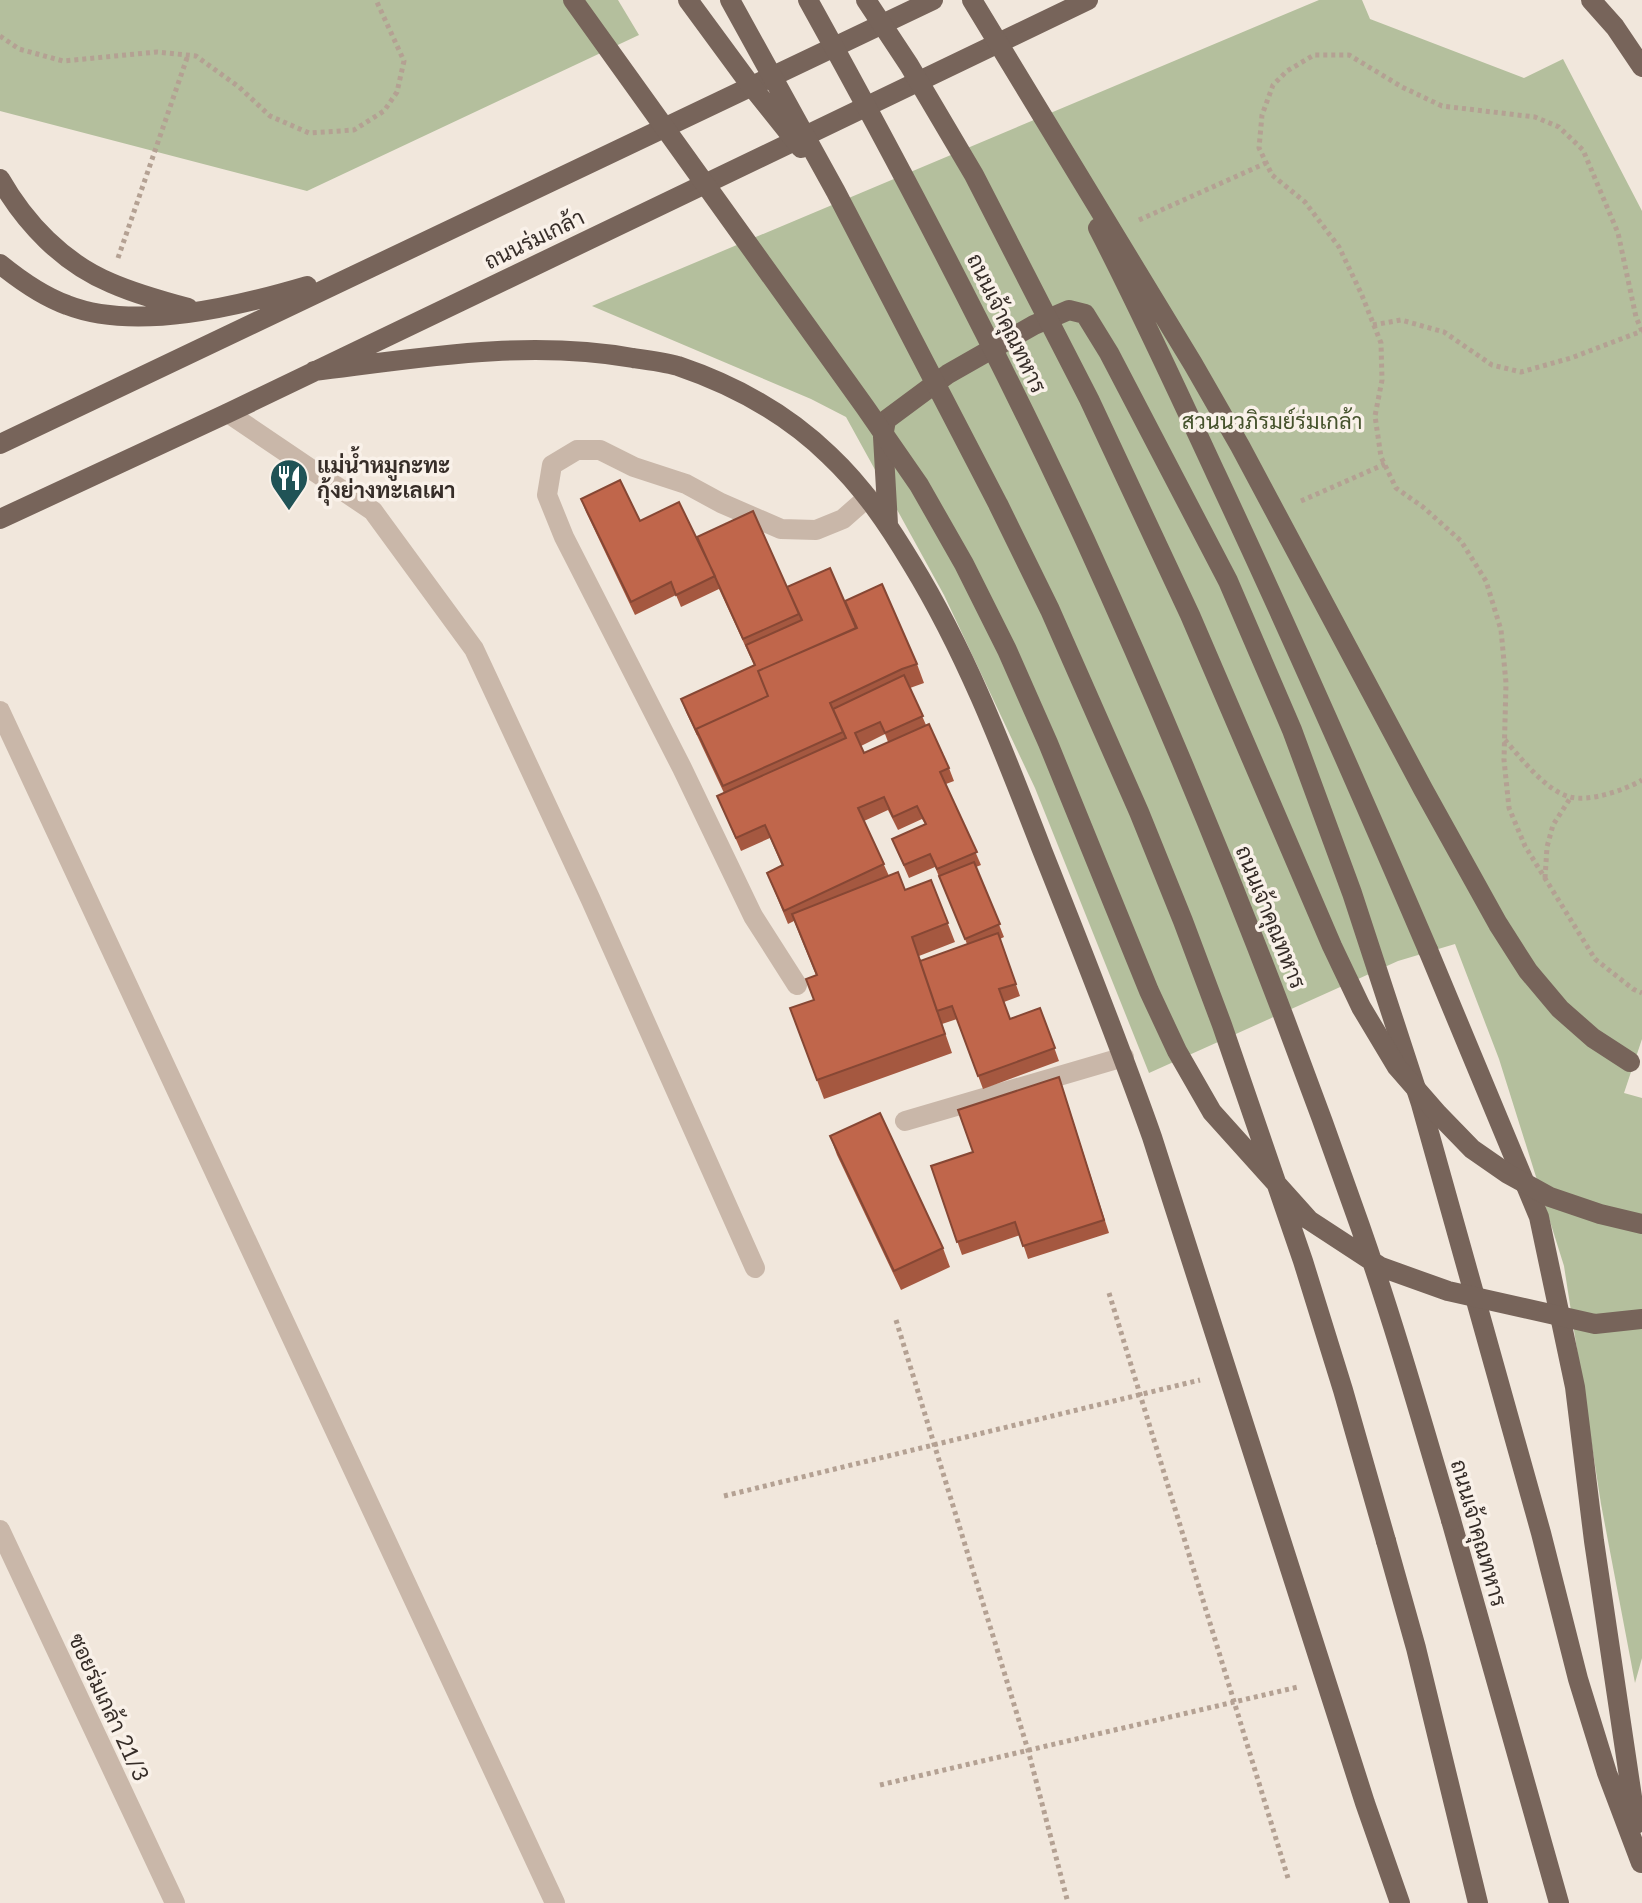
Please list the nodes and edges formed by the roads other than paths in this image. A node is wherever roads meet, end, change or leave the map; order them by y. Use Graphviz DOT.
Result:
graph roads {
  1 [pos="573,0"];
  2 [pos="688,0"];
  3 [pos="730,0"];
  4 [pos="808,0"];
  5 [pos="866,0"];
  6 [pos="933,0"];
  7 [pos="972,0"];
  8 [pos="1088,0"];
  9 [pos="1591,0"];
  10 [pos="1642,67"];
  11 [pos="1023,82"];
  12 [pos="0,179"];
  13 [pos="836,192"];
  14 [pos="0,264"];
  15 [pos="362,270"];
  16 [pos="200,311"];
  17 [pos="314,371"];
  18 [pos="228,413"];
  19 [pos="0,444"];
  20 [pos="868,497"];
  21 [pos="0,519"];
  22 [pos="888,524"];
  23 [pos="0,711"];
  24 [pos="797,985"];
  25 [pos="1124,1057"];
  26 [pos="1636,1064"];
  27 [pos="905,1121"];
  28 [pos="1642,1224"];
  29 [pos="755,1268"];
  30 [pos="1642,1319"];
  31 [pos="0,1530"];
  32 [pos="1642,1863"];
  33 [pos="175,1903"];
  34 [pos="555,1903"];
  35 [pos="1400,1903"];
  36 [pos="1478,1903"];
  37 [pos="1559,1903"];
  1 -- 30 [label="main road, bridge"];
  2 -- 13 [label="main road, bridge"];
  3 -- 13 [label="main road, bridge"];
  4 -- 37 [label="main road, ถนนเจ้าคุณทหาร, bridge"];
  5 -- 28 [label="main road, bridge"];
  6 -- 15 [label="main road, ถนนร่มเกล้า"];
  7 -- 11 [label="main road, bridge"];
  8 -- 17 [label="main road, ถนนร่มเกล้า"];
  9 -- 10 [label="main road"];
  11 -- 26 [label="main road, bridge"];
  11 -- 32 [label="main road, bridge"];
  12 -- 16 [label="main road"];
  13 -- 36 [label="main road, bridge"];
  14 -- 16 [label="main road"];
  15 -- 16 [label="main road"];
  15 -- 19 [label="main road, ถนนร่มเกล้า"];
  17 -- 18 [label="main road, ถนนร่มเกล้า"];
  17 -- 20 [label="main road"];
  18 -- 21 [label="main road, ถนนร่มเกล้า"];
  18 -- 29 [label="street"];
  20 -- 22 [label="main road"];
  20 -- 24 [label="street"];
  22 -- 25 [label="main road"];
  22 -- 32 [label="main road"];
  23 -- 34 [label="street"];
  25 -- 27 [label="street"];
  25 -- 35 [label="main road"];
  31 -- 33 [label="street, ซอยร่มเกล้า 21/3"];
}
